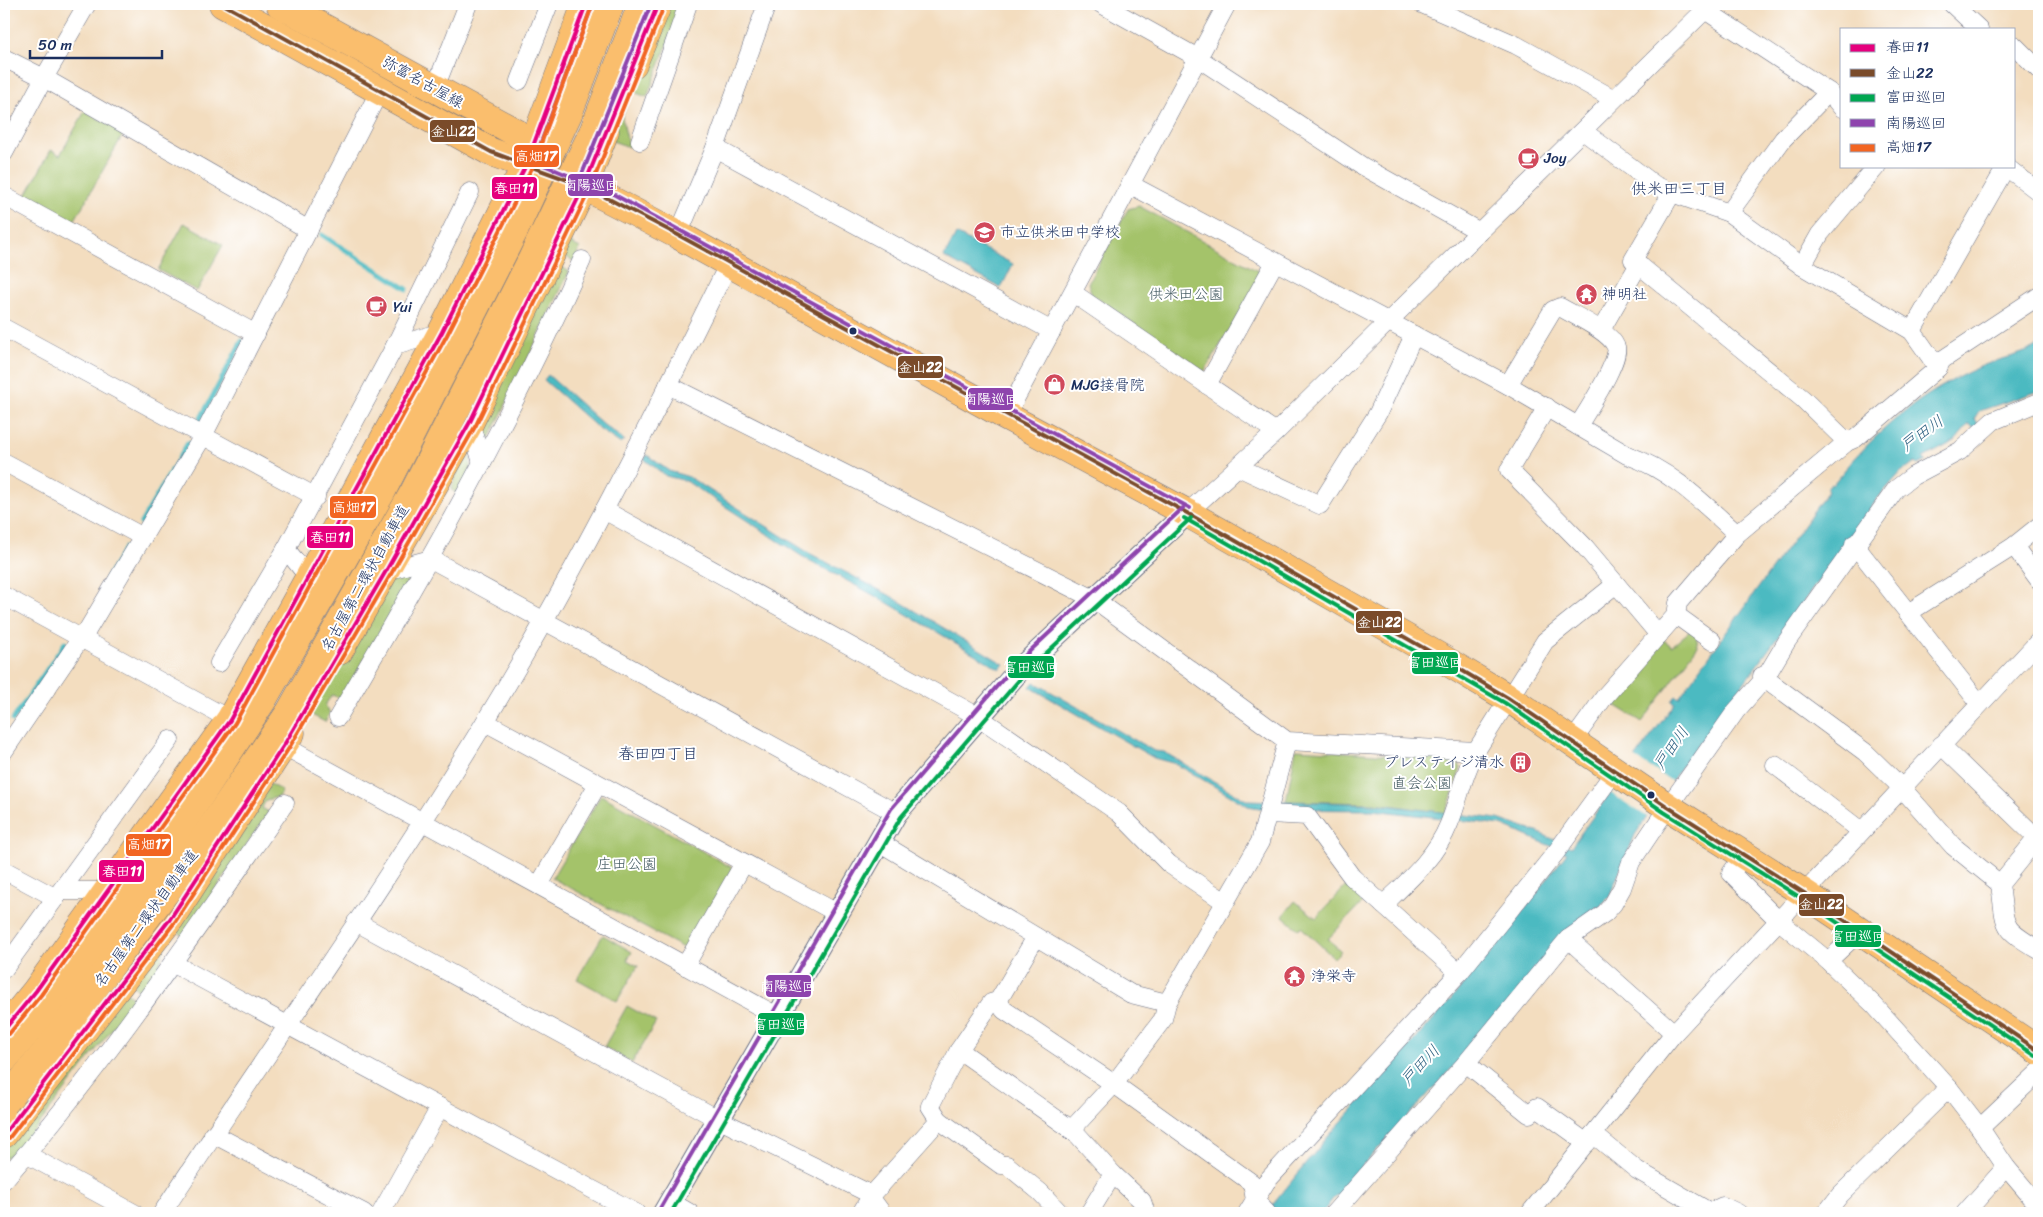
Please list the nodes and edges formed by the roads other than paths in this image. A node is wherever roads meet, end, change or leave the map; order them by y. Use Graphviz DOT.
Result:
graph roads {
  1 [pos="87,4"];
  2 [pos="223,4"];
  3 [pos="280,4"];
  4 [pos="468,4"];
  5 [pos="550,4"];
  6 [pos="586,4"];
  7 [pos="610,4"];
  8 [pos="642,4"];
  9 [pos="658,4"];
  10 [pos="688,4"];
  11 [pos="767,4"];
  12 [pos="1100,4"];
  13 [pos="1227,4"];
  14 [pos="1422,4"];
  15 [pos="1952,4"];
  16 [pos="1708,7"];
  17 [pos="1978,28"];
  18 [pos="2016,47"];
  19 [pos="4,58"];
  20 [pos="1198,58"];
  21 [pos="2039,70"];
  22 [pos="44,78"];
  23 [pos="518,81"];
  24 [pos="435,88"];
  25 [pos="380,90"];
  26 [pos="1829,92"];
  27 [pos="1614,99"];
  28 [pos="1840,106"];
  29 [pos="1583,130"];
  30 [pos="640,141"];
  31 [pos="715,148"];
  32 [pos="4,153"];
  33 [pos="530,154"];
  34 [pos="1875,168"];
  35 [pos="2005,168"];
  36 [pos="2007,168"];
  37 [pos="1131,185"];
  38 [pos="584,186"];
  39 [pos="470,192"];
  40 [pos="2039,192"];
  41 [pos="1672,193"];
  42 [pos="4,196"];
  43 [pos="1729,213"];
  44 [pos="309,230"];
  45 [pos="1480,232"];
  46 [pos="678,235"];
  47 [pos="582,260"];
  48 [pos="1275,262"];
  49 [pos="729,263"];
  50 [pos="1638,264"];
  51 [pos="1802,266"];
  52 [pos="1073,293"];
  53 [pos="2039,296"];
  54 [pos="1388,322"];
  55 [pos="4,328"];
  56 [pos="1601,330"];
  57 [pos="1052,331"];
  58 [pos="442,332"];
  59 [pos="1912,332"];
  60 [pos="256,334"];
  61 [pos="1414,336"];
  62 [pos="395,346"];
  63 [pos="1938,368"];
  64 [pos="668,385"];
  65 [pos="1207,385"];
  66 [pos="1508,385"];
  67 [pos="2039,402"];
  68 [pos="1547,407"];
  69 [pos="1006,416"];
  70 [pos="470,422"];
  71 [pos="1578,426"];
  72 [pos="1276,432"];
  73 [pos="203,436"];
  74 [pos="1847,442"];
  75 [pos="4,462"];
  76 [pos="482,463"];
  77 [pos="1238,467"];
  78 [pos="316,497"];
  79 [pos="604,510"];
  80 [pos="1187,513"];
  81 [pos="2039,526"];
  82 [pos="1737,534"];
  83 [pos="143,537"];
  84 [pos="1854,544"];
  85 [pos="2014,546"];
  86 [pos="286,549"];
  87 [pos="431,559"];
  88 [pos="386,571"];
  89 [pos="309,578"];
  90 [pos="2039,580"];
  91 [pos="1616,584"];
  92 [pos="4,596"];
  93 [pos="1094,599"];
  94 [pos="1908,613"];
  95 [pos="1676,615"];
  96 [pos="543,622"];
  97 [pos="1659,635"];
  98 [pos="82,638"];
  99 [pos="1712,641"];
  100 [pos="2039,641"];
  101 [pos="219,663"];
  102 [pos="1764,677"];
  103 [pos="1508,698"];
  104 [pos="1979,703"];
  105 [pos="977,716"];
  106 [pos="338,717"];
  107 [pos="230,720"];
  108 [pos="485,722"];
  109 [pos="7,740"];
  110 [pos="170,740"];
  111 [pos="1287,741"];
  112 [pos="1572,742"];
  113 [pos="284,745"];
  114 [pos="1941,745"];
  115 [pos="1476,751"];
  116 [pos="1775,765"];
  117 [pos="1616,772"];
  118 [pos="598,784"];
  119 [pos="1901,787"];
  120 [pos="285,803"];
  121 [pos="1666,806"];
  122 [pos="1271,808"];
  123 [pos="896,813"];
  124 [pos="423,822"];
  125 [pos="1861,831"];
  126 [pos="879,842"];
  127 [pos="1744,855"];
  128 [pos="744,863"];
  129 [pos="4,870"];
  130 [pos="2000,884"];
  131 [pos="539,885"];
  132 [pos="108,891"];
  133 [pos="1804,893"];
  134 [pos="59,894"];
  135 [pos="1225,902"];
  136 [pos="1383,905"];
  137 [pos="837,913"];
  138 [pos="170,919"];
  139 [pos="1778,920"];
  140 [pos="356,922"];
  141 [pos="1860,931"];
  142 [pos="1036,937"];
  143 [pos="1568,939"];
  144 [pos="2039,950"];
  145 [pos="177,959"];
  146 [pos="1828,961"];
  147 [pos="685,966"];
  148 [pos="4,968"];
  149 [pos="1459,973"];
  150 [pos="998,1001"];
  151 [pos="1167,1003"];
  152 [pos="777,1016"];
  153 [pos="286,1024"];
  154 [pos="4,1030"];
  155 [pos="1674,1033"];
  156 [pos="959,1050"];
  157 [pos="2039,1051"];
  158 [pos="4,1059"];
  159 [pos="1466,1063"];
  160 [pos="2039,1072"];
  161 [pos="1114,1084"];
  162 [pos="1949,1088"];
  163 [pos="4,1103"];
  164 [pos="440,1107"];
  165 [pos="718,1119"];
  166 [pos="939,1120"];
  167 [pos="1980,1128"];
  168 [pos="1071,1130"];
  169 [pos="4,1134"];
  170 [pos="213,1134"];
  171 [pos="1590,1139"];
  172 [pos="26,1154"];
  173 [pos="2006,1167"];
  174 [pos="6,1173"];
  175 [pos="1113,1174"];
  176 [pos="872,1196"];
  177 [pos="2039,1206"];
  178 [pos="668,1208"];
  179 [pos="1257,1209"];
  180 [pos="1709,1212"];
  181 [pos="134,1213"];
  182 [pos="162,1213"];
  183 [pos="364,1213"];
  184 [pos="380,1213"];
  185 [pos="636,1213"];
  186 [pos="690,1213"];
  187 [pos="860,1213"];
  188 [pos="882,1213"];
  189 [pos="1060,1213"];
  190 [pos="1089,1213"];
  191 [pos="1146,1213"];
  192 [pos="1334,1213"];
  193 [pos="1530,1213"];
  194 [pos="1738,1213"];
  195 [pos="1826,1213"];
  196 [pos="1965,1213"];
  1 -- 22 [label="street"];
  2 -- 25 [label="main road, 弥富名古屋線"];
  3 -- 24 [label="main road, 弥富名古屋線"];
  4 -- 24 [label="street"];
  5 -- 23 [label="street"];
  6 -- 33 [label="main road"];
  7 -- 158 [label="main road, 名古屋第二環状自動車道, bridge"];
  8 -- 163 [label="main road, 名古屋第二環状自動車道, bridge"];
  9 -- 38 [label="main road"];
  10 -- 30 [label="street"];
  11 -- 31 [label="street"];
  12 -- 20 [label="street"];
  13 -- 20 [label="street"];
  14 -- 27 [label="street"];
  15 -- 17 [label="street"];
  16 -- 26 [label="street"];
  16 -- 27 [label="street"];
  18 -- 21 [label="street"];
  19 -- 22 [label="street"];
  20 -- 37 [label="street"];
  20 -- 45 [label="street"];
  22 -- 32 [label="street"];
  22 -- 44 [label="street"];
  24 -- 33 [label="main road, 弥富名古屋線"];
  25 -- 33 [label="main road, 弥富名古屋線"];
  25 -- 44 [label="street"];
  26 -- 28 [label="street"];
  26 -- 43 [label="street"];
  27 -- 29 [label="street"];
  29 -- 41 [label="street"];
  29 -- 45 [label="street"];
  31 -- 46 [label="street"];
  31 -- 57 [label="street"];
  33 -- 38 [label="main road, 弥富名古屋線"];
  33 -- 58 [label="main road"];
  34 -- 51 [label="street"];
  35 -- 59 [label="street"];
  36 -- 40 [label="street"];
  37 -- 48 [label="street"];
  37 -- 52 [label="street"];
  38 -- 46 [label="main road, 弥富名古屋線"];
  38 -- 70 [label="main road"];
  39 -- 62 [label="street"];
  41 -- 43 [label="street"];
  41 -- 50 [label="street"];
  42 -- 60 [label="street"];
  43 -- 51 [label="street"];
  44 -- 60 [label="street"];
  45 -- 54 [label="street"];
  46 -- 49 [label="main road, 弥富名古屋線"];
  47 -- 76 [label="street"];
  48 -- 54 [label="street"];
  48 -- 65 [label="street"];
  49 -- 64 [label="street"];
  49 -- 69 [label="main road, 弥富名古屋線"];
  50 -- 56 [label="street"];
  50 -- 74 [label="street"];
  51 -- 59 [label="street"];
  52 -- 57 [label="street"];
  52 -- 65 [label="street"];
  53 -- 63 [label="street"];
  54 -- 61 [label="street"];
  54 -- 72 [label="street"];
  55 -- 73 [label="street"];
  56 -- 66 [label="street"];
  56 -- 71 [label="street"];
  57 -- 69 [label="street"];
  58 -- 62 [label="street"];
  58 -- 89 [label="main road"];
  59 -- 63 [label="street"];
  60 -- 73 [label="street"];
  61 -- 66 [label="street"];
  61 -- 77 [label="street"];
  62 -- 78 [label="street"];
  63 -- 74 [label="street"];
  64 -- 79 [label="street"];
  64 -- 93 [label="street"];
  65 -- 72 [label="street"];
  66 -- 68 [label="street"];
  67 -- 84 [label="street"];
  68 -- 71 [label="street"];
  68 -- 91 [label="street"];
  69 -- 80 [label="main road, 弥富名古屋線"];
  70 -- 76 [label="street"];
  70 -- 88 [label="main road"];
  71 -- 82 [label="street"];
  72 -- 77 [label="street"];
  73 -- 78 [label="street"];
  73 -- 83 [label="street"];
  74 -- 82 [label="street"];
  75 -- 83 [label="street"];
  76 -- 87 [label="street"];
  77 -- 80 [label="street"];
  78 -- 86 [label="street"];
  79 -- 96 [label="street"];
  79 -- 105 [label="street"];
  80 -- 93 [label="street"];
  80 -- 103 [label="main road, 弥富名古屋線"];
  81 -- 85 [label="street"];
  82 -- 95 [label="street"];
  83 -- 98 [label="street"];
  84 -- 94 [label="street"];
  84 -- 102 [label="street"];
  85 -- 90 [label="street"];
  85 -- 94 [label="street"];
  86 -- 89 [label="street"];
  86 -- 101 [label="street"];
  87 -- 88 [label="street"];
  87 -- 96 [label="street"];
  87 -- 106 [label="street"];
  88 -- 113 [label="main road"];
  89 -- 107 [label="main road"];
  91 -- 97 [label="street"];
  91 -- 103 [label="street"];
  92 -- 98 [label="street"];
  93 -- 105 [label="street"];
  93 -- 111 [label="street"];
  94 -- 104 [label="street"];
  95 -- 97 [label="street"];
  95 -- 99 [label="street"];
  96 -- 108 [label="street"];
  96 -- 123 [label="street"];
  97 -- 112 [label="street"];
  98 -- 107 [label="street"];
  98 -- 109 [label="street"];
  100 -- 104 [label="street"];
  102 -- 119 [label="street"];
  102 -- 121 [label="street"];
  103 -- 112 [label="main road, 弥富名古屋線"];
  103 -- 115 [label="street"];
  104 -- 114 [label="street"];
  105 -- 123 [label="street"];
  105 -- 135 [label="street"];
  107 -- 113 [label="street"];
  107 -- 132 [label="main road"];
  108 -- 118 [label="street"];
  108 -- 124 [label="street"];
  110 -- 134 [label="street"];
  111 -- 115 [label="street"];
  111 -- 122 [label="street"];
  112 -- 117 [label="main road, 弥富名古屋線"];
  113 -- 124 [label="street"];
  113 -- 138 [label="main road"];
  114 -- 119 [label="street"];
  114 -- 130 [label="street"];
  115 -- 136 [label="street"];
  116 -- 125 [label="street"];
  117 -- 121 [label="main road, 弥富名古屋線"];
  117 -- 149 [label="street"];
  118 -- 128 [label="street"];
  118 -- 131 [label="street"];
  119 -- 125 [label="street"];
  119 -- 130 [label="street"];
  120 -- 145 [label="street"];
  121 -- 127 [label="main road, 弥富名古屋線"];
  121 -- 143 [label="street"];
  122 -- 135 [label="street"];
  122 -- 136 [label="street"];
  123 -- 126 [label="street"];
  124 -- 131 [label="street"];
  124 -- 140 [label="street"];
  125 -- 133 [label="street"];
  126 -- 137 [label="street"];
  126 -- 142 [label="street"];
  127 -- 133 [label="main road, 弥富名古屋線"];
  127 -- 139 [label="street"];
  128 -- 137 [label="street"];
  128 -- 147 [label="street"];
  129 -- 134 [label="street"];
  130 -- 144 [label="street"];
  131 -- 147 [label="street"];
  132 -- 134 [label="street"];
  132 -- 154 [label="main road"];
  133 -- 139 [label="street"];
  133 -- 141 [label="main road, 弥富名古屋線"];
  134 -- 148 [label="street"];
  135 -- 151 [label="street"];
  136 -- 149 [label="street"];
  137 -- 152 [label="street"];
  138 -- 145 [label="street"];
  138 -- 169 [label="main road"];
  139 -- 146 [label="street"];
  139 -- 155 [label="street"];
  140 -- 153 [label="street"];
  140 -- 165 [label="street"];
  141 -- 146 [label="street"];
  141 -- 157 [label="main road, 弥富名古屋線"];
  142 -- 150 [label="street"];
  142 -- 151 [label="street"];
  143 -- 155 [label="street"];
  143 -- 159 [label="street"];
  145 -- 153 [label="street"];
  145 -- 172 [label="street"];
  146 -- 162 [label="street"];
  147 -- 152 [label="street"];
  149 -- 179 [label="street"];
  150 -- 156 [label="street"];
  150 -- 161 [label="street"];
  151 -- 161 [label="street"];
  152 -- 165 [label="street"];
  153 -- 164 [label="street"];
  153 -- 170 [label="street"];
  155 -- 171 [label="street"];
  156 -- 166 [label="street"];
  156 -- 168 [label="street"];
  159 -- 171 [label="street"];
  159 -- 192 [label="street"];
  160 -- 167 [label="street"];
  161 -- 168 [label="street"];
  161 -- 179 [label="street"];
  162 -- 167 [label="street"];
  162 -- 195 [label="street"];
  164 -- 184 [label="street"];
  164 -- 185 [label="street"];
  165 -- 176 [label="street"];
  165 -- 178 [label="street"];
  166 -- 176 [label="street"];
  166 -- 189 [label="street"];
  167 -- 173 [label="street"];
  168 -- 175 [label="street"];
  170 -- 182 [label="street"];
  170 -- 183 [label="street"];
  171 -- 180 [label="street"];
  171 -- 193 [label="street"];
  172 -- 174 [label="street"];
  172 -- 181 [label="street"];
  173 -- 177 [label="street"];
  173 -- 196 [label="street"];
  175 -- 190 [label="street"];
  175 -- 191 [label="street"];
  176 -- 187 [label="street"];
  176 -- 188 [label="street"];
  178 -- 186 [label="street"];
  180 -- 194 [label="street"];
}
